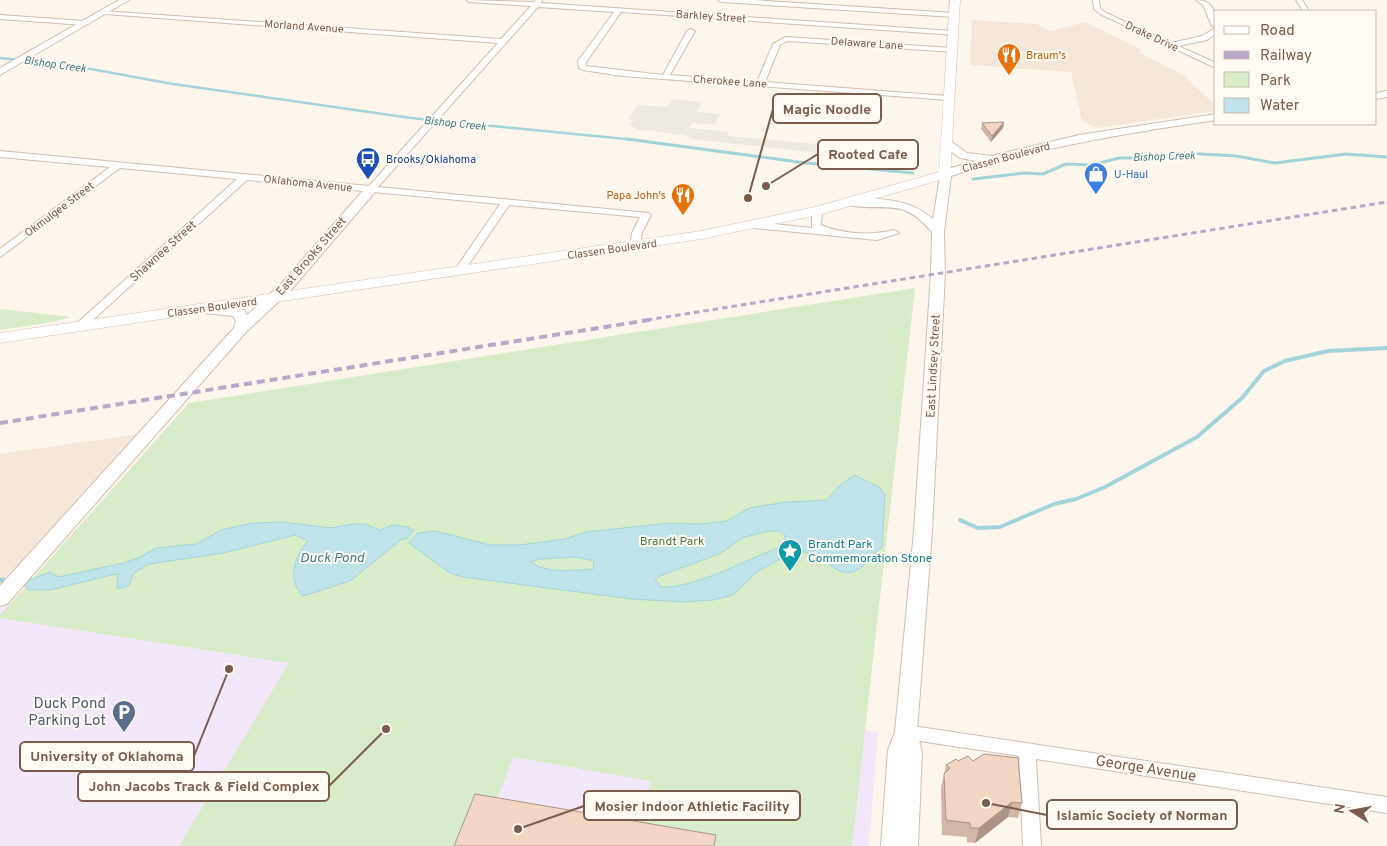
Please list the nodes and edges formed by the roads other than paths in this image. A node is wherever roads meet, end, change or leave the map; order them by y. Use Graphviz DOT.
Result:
graph roads {
  1 [pos="126,0"];
  2 [pos="469,0"];
  3 [pos="721,0"];
  4 [pos="858,0"];
  5 [pos="955,0"];
  6 [pos="1096,0"];
  7 [pos="1199,0"];
  8 [pos="768,1"];
  9 [pos="537,2"];
  10 [pos="855,9"];
  11 [pos="619,10"];
  12 [pos="105,12"];
  13 [pos="954,15"];
  14 [pos="0,17"];
  15 [pos="1214,22"];
  16 [pos="85,23"];
  17 [pos="691,31"];
  18 [pos="1214,31"];
  19 [pos="952,33"];
  20 [pos="504,41"];
  21 [pos="1170,44"];
  22 [pos="952,50"];
  23 [pos="1214,65"];
  24 [pos="0,72"];
  25 [pos="666,76"];
  26 [pos="760,84"];
  27 [pos="948,98"];
  28 [pos="1214,117"];
  29 [pos="948,144"];
  30 [pos="0,154"];
  31 [pos="993,158"];
  32 [pos="118,165"];
  33 [pos="945,174"];
  34 [pos="245,177"];
  35 [pos="370,189"];
  36 [pos="507,201"];
  37 [pos="851,202"];
  38 [pos="816,211"];
  39 [pos="754,225"];
  40 [pos="833,232"];
  41 [pos="938,232"];
  42 [pos="894,233"];
  43 [pos="635,246"];
  44 [pos="0,254"];
  45 [pos="459,271"];
  46 [pos="294,277"];
  47 [pos="316,292"];
  48 [pos="274,298"];
  49 [pos="198,309"];
  50 [pos="80,326"];
  51 [pos="241,329"];
  52 [pos="0,338"];
  53 [pos="1,598"];
  54 [pos="906,732"];
  55 [pos="1027,750"];
  56 [pos="1387,805"];
  57 [pos="893,846"];
  58 [pos="906,846"];
  59 [pos="1032,846"];
  1 -- 12 [label="street"];
  2 -- 9 [label="street, Barkley Street"];
  3 -- 8 [label="street"];
  4 -- 10 [label="street"];
  5 -- 13 [label="main road, East Lindsey Street"];
  6 -- 21 [label="street, Drake Drive"];
  7 -- 15 [label="street"];
  8 -- 10 [label="street"];
  9 -- 11 [label="street, Barkley Street"];
  9 -- 20 [label="street, East Brooks Street"];
  10 -- 13 [label="street"];
  11 -- 19 [label="street, Barkley Street"];
  11 -- 25 [label="street, Cherokee Lane"];
  12 -- 16 [label="street"];
  12 -- 20 [label="street, Morland Avenue"];
  13 -- 19 [label="main road, East Lindsey Street"];
  14 -- 16 [label="street"];
  16 -- 24 [label="street"];
  17 -- 25 [label="street"];
  18 -- 21 [label="street"];
  19 -- 22 [label="main road, East Lindsey Street"];
  20 -- 35 [label="street, East Brooks Street"];
  21 -- 23 [label="street, Drake Drive"];
  22 -- 26 [label="street, Delaware Lane"];
  22 -- 27 [label="main road, East Lindsey Street"];
  25 -- 26 [label="street, Cherokee Lane"];
  26 -- 27 [label="street, Cherokee Lane"];
  27 -- 29 [label="main road, East Lindsey Street"];
  28 -- 31 [label="street, Classen Boulevard"];
  29 -- 31 [label="street"];
  29 -- 33 [label="main road, East Lindsey Street"];
  30 -- 32 [label="street, Oklahoma Avenue"];
  31 -- 33 [label="street, Classen Boulevard"];
  32 -- 34 [label="street, Oklahoma Avenue"];
  32 -- 44 [label="street, Okmulgee Street"];
  33 -- 37 [label="main road, Classen Boulevard"];
  33 -- 41 [label="street, East Lindsey Street"];
  34 -- 35 [label="street, Oklahoma Avenue"];
  34 -- 50 [label="street, Shawnee Street"];
  35 -- 36 [label="street, Oklahoma Avenue"];
  35 -- 46 [label="street, East Brooks Street"];
  36 -- 43 [label="street, Oklahoma Avenue"];
  36 -- 45 [label="street"];
  37 -- 38 [label="main road, Classen Boulevard"];
  37 -- 41 [label="street"];
  38 -- 39 [label="main road, Classen Boulevard"];
  38 -- 40 [label="street"];
  39 -- 40 [label="street"];
  39 -- 43 [label="main road, Classen Boulevard"];
  40 -- 42 [label="street"];
  41 -- 54 [label="street, East Lindsey Street"];
  43 -- 45 [label="main road, Classen Boulevard"];
  45 -- 47 [label="main road, Classen Boulevard"];
  46 -- 47 [label="street"];
  46 -- 48 [label="street, East Brooks Street"];
  47 -- 48 [label="main road, Classen Boulevard"];
  48 -- 49 [label="main road, Classen Boulevard"];
  48 -- 51 [label="street, East Brooks Street"];
  49 -- 50 [label="main road, Classen Boulevard"];
  49 -- 51 [label="street"];
  50 -- 52 [label="main road, Classen Boulevard"];
  51 -- 53 [label="street, East Brooks Street"];
  54 -- 55 [label="street, George Avenue"];
  54 -- 57 [label="street, East Lindsey Street"];
  54 -- 58 [label="street, East Lindsey Street"];
  55 -- 56 [label="street, George Avenue"];
  55 -- 59 [label="street"];
}
